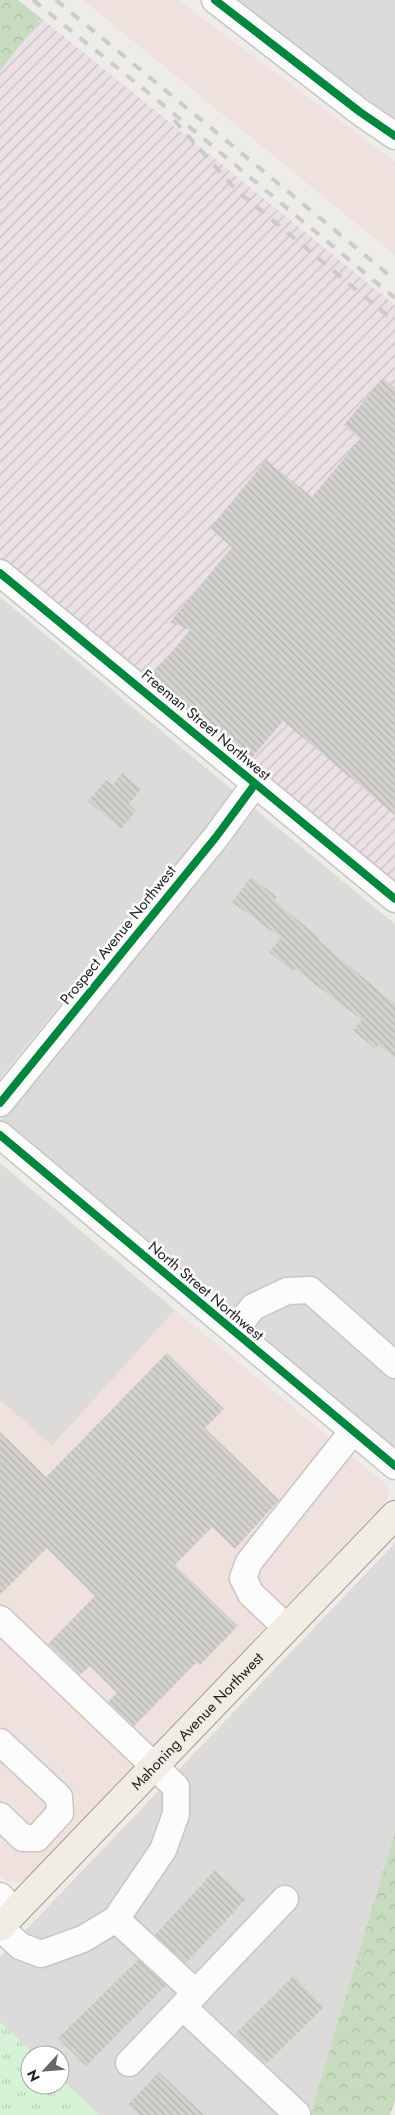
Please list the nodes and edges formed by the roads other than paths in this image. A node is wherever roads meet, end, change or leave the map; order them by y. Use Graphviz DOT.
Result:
graph roads {
  1 [pos="215,0"];
  2 [pos="395,136"];
  3 [pos="0,573"];
  4 [pos="255,784"];
  5 [pos="395,899"];
  6 [pos="0,1103"];
  7 [pos="0,1135"];
  8 [pos="234,1331"];
  9 [pos="395,1365"];
  10 [pos="353,1431"];
  11 [pos="395,1466"];
  12 [pos="395,1515"];
  13 [pos="8,1627"];
  14 [pos="287,1628"];
  15 [pos="0,1742"];
  16 [pos="155,1765"];
  17 [pos="0,1816"];
  18 [pos="47,1827"];
  19 [pos="74,1850"];
  20 [pos="285,1899"];
  21 [pos="4,1915"];
  22 [pos="116,1919"];
  23 [pos="189,2000"];
  24 [pos="129,2064"];
  25 [pos="297,2114"];
  1 -- 2 [label="street"];
  3 -- 4 [label="street, Freeman Street Northwest"];
  4 -- 5 [label="street, Freeman Street Northwest"];
  4 -- 6 [label="street, Prospect Avenue Northwest"];
  7 -- 8 [label="street, North Street Northwest"];
  8 -- 9 [label="street"];
  8 -- 10 [label="street, North Street Northwest"];
  10 -- 11 [label="street, North Street Northwest"];
  10 -- 14 [label="street"];
  12 -- 14 [label="main road, Mahoning Avenue Northwest"];
  13 -- 16 [label="street"];
  14 -- 16 [label="main road, Mahoning Avenue Northwest"];
  15 -- 18 [label="street"];
  16 -- 19 [label="main road, Mahoning Avenue Northwest"];
  16 -- 22 [label="street"];
  17 -- 18 [label="street"];
  18 -- 19 [label="street"];
  19 -- 21 [label="main road, Mahoning Avenue Northwest"];
  20 -- 23 [label="street"];
  21 -- 22 [label="street"];
  22 -- 23 [label="street"];
  23 -- 24 [label="street"];
  23 -- 25 [label="street"];
}
